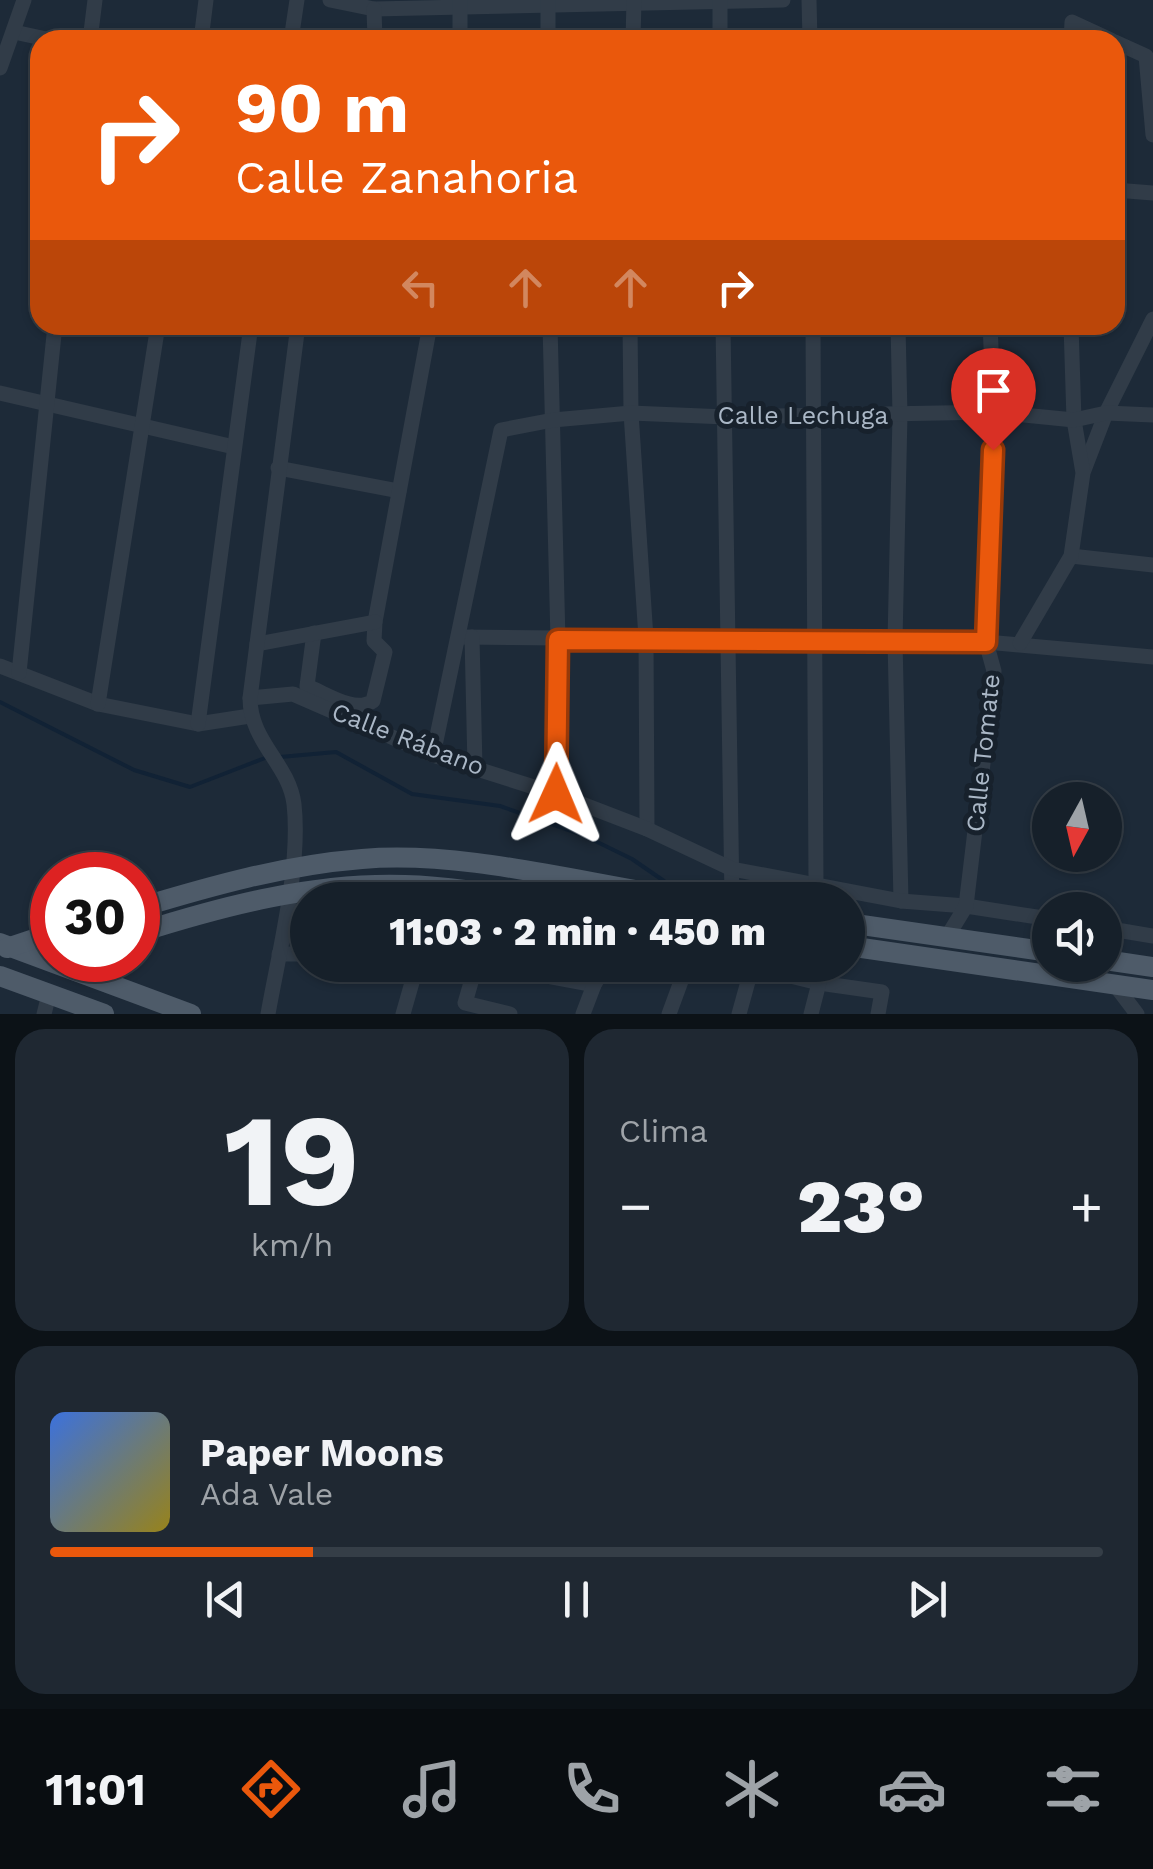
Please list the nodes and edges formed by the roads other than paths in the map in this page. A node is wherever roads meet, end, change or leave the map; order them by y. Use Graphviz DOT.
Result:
graph roads {
  1 [pos="24,0"];
  2 [pos="96,0"];
  3 [pos="206,0"];
  4 [pos="297,0"];
  5 [pos="330,0"];
  6 [pos="783,0"];
  7 [pos="810,0"];
  8 [pos="634,1"];
  9 [pos="720,1"];
  10 [pos="548,3"];
  11 [pos="460,4"];
  12 [pos="374,9"];
  13 [pos="92,30"];
  14 [pos="202,30"];
  15 [pos="292,30"];
  16 [pos="374,30"];
  17 [pos="460,30"];
  18 [pos="548,30"];
  19 [pos="633,30"];
  20 [pos="720,30"];
  21 [pos="810,30"];
  22 [pos="1072,30"];
  23 [pos="1089,30"];
  24 [pos="14,32"];
  25 [pos="30,36"];
  26 [pos="1125,46"];
  27 [pos="0,68"];
  28 [pos="1153,136"];
  29 [pos="1125,191"];
  30 [pos="1153,192"];
  31 [pos="1153,319"];
  32 [pos="54,335"];
  33 [pos="156,335"];
  34 [pos="250,335"];
  35 [pos="297,335"];
  36 [pos="428,335"];
  37 [pos="550,335"];
  38 [pos="630,335"];
  39 [pos="723,335"];
  40 [pos="813,335"];
  41 [pos="898,335"];
  42 [pos="990,335"];
  43 [pos="1071,335"];
  44 [pos="0,393"];
  45 [pos="45,404"];
  46 [pos="632,412"];
  47 [pos="994,412"];
  48 [pos="1106,412"];
  49 [pos="814,414"];
  50 [pos="900,414"];
  51 [pos="1153,415"];
  52 [pos="726,416"];
  53 [pos="553,420"];
  54 [pos="1074,420"];
  55 [pos="142,426"];
  56 [pos="234,447"];
  57 [pos="278,468"];
  58 [pos="1083,474"];
  59 [pos="399,490"];
  60 [pos="1071,556"];
  61 [pos="1153,564"];
  62 [pos="375,622"];
  63 [pos="314,633"];
  64 [pos="466,637"];
  65 [pos="646,638"];
  66 [pos="730,639"];
  67 [pos="558,640"];
  68 [pos="816,641"];
  69 [pos="895,641"];
  70 [pos="986,642"];
  71 [pos="1020,643"];
  72 [pos="257,644"];
  73 [pos="1153,657"];
  74 [pos="0,666"];
  75 [pos="20,674"];
  76 [pos="250,698"];
  77 [pos="98,704"];
  78 [pos="252,722"];
  79 [pos="198,724"];
  80 [pos="434,755"];
  81 [pos="475,766"];
  82 [pos="556,794"];
  83 [pos="647,829"];
  84 [pos="291,870"];
  85 [pos="732,870"];
  86 [pos="583,882"];
  87 [pos="732,882"];
  88 [pos="799,882"];
  89 [pos="816,882"];
  90 [pos="288,895"];
  91 [pos="865,895"];
  92 [pos="160,902"];
  93 [pos="901,902"];
  94 [pos="966,906"];
  95 [pos="1032,916"];
  96 [pos="865,925"];
  97 [pos="160,926"];
  98 [pos="1122,931"];
  99 [pos="1153,936"];
  100 [pos="947,937"];
  101 [pos="30,939"];
  102 [pos="3,946"];
  103 [pos="865,948"];
  104 [pos="1032,949"];
  105 [pos="279,954"];
  106 [pos="290,954"];
  107 [pos="30,955"];
  108 [pos="1122,962"];
  109 [pos="1153,967"];
  110 [pos="30,968"];
  111 [pos="2,978"];
  112 [pos="105,982"];
  113 [pos="412,982"];
  114 [pos="471,982"];
  115 [pos="578,982"];
  116 [pos="596,982"];
  117 [pos="681,982"];
  118 [pos="745,982"];
  119 [pos="815,982"];
  120 [pos="819,983"];
  121 [pos="594,985"];
  122 [pos="1116,985"];
  123 [pos="1153,990"];
  124 [pos="46,1004"];
  125 [pos="104,1014"];
  126 [pos="191,1014"];
  127 [pos="268,1014"];
  128 [pos="403,1014"];
  129 [pos="510,1014"];
  130 [pos="583,1014"];
  131 [pos="669,1014"];
  132 [pos="739,1014"];
  133 [pos="811,1014"];
  134 [pos="878,1014"];
  135 [pos="1136,1014"];
  1 -- 24 [label="street"];
  2 -- 13 [label="street"];
  3 -- 14 [label="street"];
  4 -- 15 [label="street"];
  5 -- 12 [label="street"];
  6 -- 9 [label="street"];
  7 -- 21 [label="street"];
  8 -- 9 [label="street"];
  8 -- 10 [label="street"];
  8 -- 19 [label="street"];
  9 -- 20 [label="street"];
  10 -- 11 [label="street"];
  10 -- 18 [label="street"];
  11 -- 12 [label="street"];
  11 -- 17 [label="street"];
  12 -- 16 [label="street"];
  22 -- 23 [label="street"];
  24 -- 25 [label="street"];
  24 -- 27 [label="street"];
  26 -- 28 [label="street"];
  29 -- 30 [label="street"];
  31 -- 48 [label="street"];
  32 -- 45 [label="street"];
  33 -- 55 [label="street"];
  34 -- 56 [label="street"];
  35 -- 57 [label="street"];
  36 -- 59 [label="street"];
  37 -- 53 [label="street"];
  38 -- 46 [label="street"];
  39 -- 52 [label="street"];
  40 -- 49 [label="street"];
  41 -- 50 [label="street"];
  42 -- 47 [label="street, Calle Tomate"];
  43 -- 54 [label="street"];
  44 -- 45 [label="street"];
  45 -- 55 [label="street"];
  45 -- 75 [label="street"];
  46 -- 52 [label="street, Calle Lechuga"];
  46 -- 53 [label="street, Calle Lechuga"];
  46 -- 65 [label="street"];
  47 -- 50 [label="street, Calle Lechuga"];
  47 -- 54 [label="street, Calle Lechuga"];
  47 -- 70 [label="street, Calle Tomate"];
  48 -- 51 [label="street, Calle Lechuga"];
  48 -- 54 [label="street, Calle Lechuga"];
  48 -- 58 [label="street"];
  49 -- 50 [label="street, Calle Lechuga"];
  49 -- 52 [label="street, Calle Lechuga"];
  49 -- 68 [label="street"];
  50 -- 69 [label="street"];
  52 -- 66 [label="street"];
  53 -- 64 [label="street, Calle Lechuga"];
  53 -- 67 [label="street"];
  54 -- 58 [label="street"];
  55 -- 56 [label="street"];
  55 -- 77 [label="street"];
  56 -- 79 [label="street"];
  57 -- 59 [label="street"];
  57 -- 72 [label="street"];
  58 -- 60 [label="street"];
  59 -- 62 [label="street"];
  60 -- 61 [label="street"];
  60 -- 71 [label="street"];
  62 -- 63 [label="street"];
  62 -- 63 [label="street"];
  63 -- 72 [label="street"];
  64 -- 67 [label="street"];
  64 -- 80 [label="street"];
  64 -- 81 [label="street"];
  65 -- 66 [label="street"];
  65 -- 67 [label="street"];
  65 -- 83 [label="street"];
  66 -- 68 [label="street"];
  66 -- 85 [label="street"];
  67 -- 82 [label="street"];
  68 -- 69 [label="street"];
  68 -- 89 [label="street"];
  69 -- 70 [label="street"];
  69 -- 93 [label="street"];
  70 -- 71 [label="street"];
  70 -- 94 [label="street, Calle Tomate"];
  71 -- 73 [label="street"];
  72 -- 76 [label="street"];
  74 -- 75 [label="street"];
  75 -- 77 [label="street"];
  76 -- 78 [label="street"];
  76 -- 80 [label="street, Calle Rábano"];
  77 -- 79 [label="street"];
  78 -- 79 [label="street"];
  78 -- 84 [label="street"];
  80 -- 81 [label="street, Calle Rábano"];
  81 -- 82 [label="street, Calle Rábano"];
  82 -- 83 [label="street, Calle Rábano"];
  83 -- 85 [label="street, Calle Rábano"];
  84 -- 86 [label="main road"];
  84 -- 90 [label="street"];
  84 -- 92 [label="main road"];
  85 -- 87 [label="street"];
  85 -- 88 [label="street, Calle Rábano"];
  90 -- 97 [label="main road"];
  90 -- 105 [label="street"];
  91 -- 93 [label="street, Calle Rábano"];
  93 -- 94 [label="street, Calle Rábano"];
  94 -- 95 [label="street, Calle Rábano"];
  94 -- 100 [label="street, Calle Tomate"];
  96 -- 100 [label="main road"];
  98 -- 99 [label="street"];
  100 -- 104 [label="main road"];
  101 -- 102 [label="main road"];
  102 -- 107 [label="main road"];
  103 -- 122 [label="main road"];
  105 -- 106 [label="street"];
  105 -- 127 [label="street"];
  108 -- 109 [label="main road"];
  110 -- 111 [label="main road"];
  111 -- 124 [label="main road"];
  112 -- 126 [label="main road"];
  113 -- 128 [label="street"];
  114 -- 129 [label="street"];
  115 -- 121 [label="street"];
  116 -- 121 [label="street"];
  117 -- 131 [label="street"];
  118 -- 132 [label="street"];
  119 -- 120 [label="street"];
  120 -- 133 [label="street"];
  120 -- 134 [label="street"];
  121 -- 130 [label="street"];
  122 -- 123 [label="main road"];
  122 -- 135 [label="street"];
  124 -- 125 [label="main road"];
}
